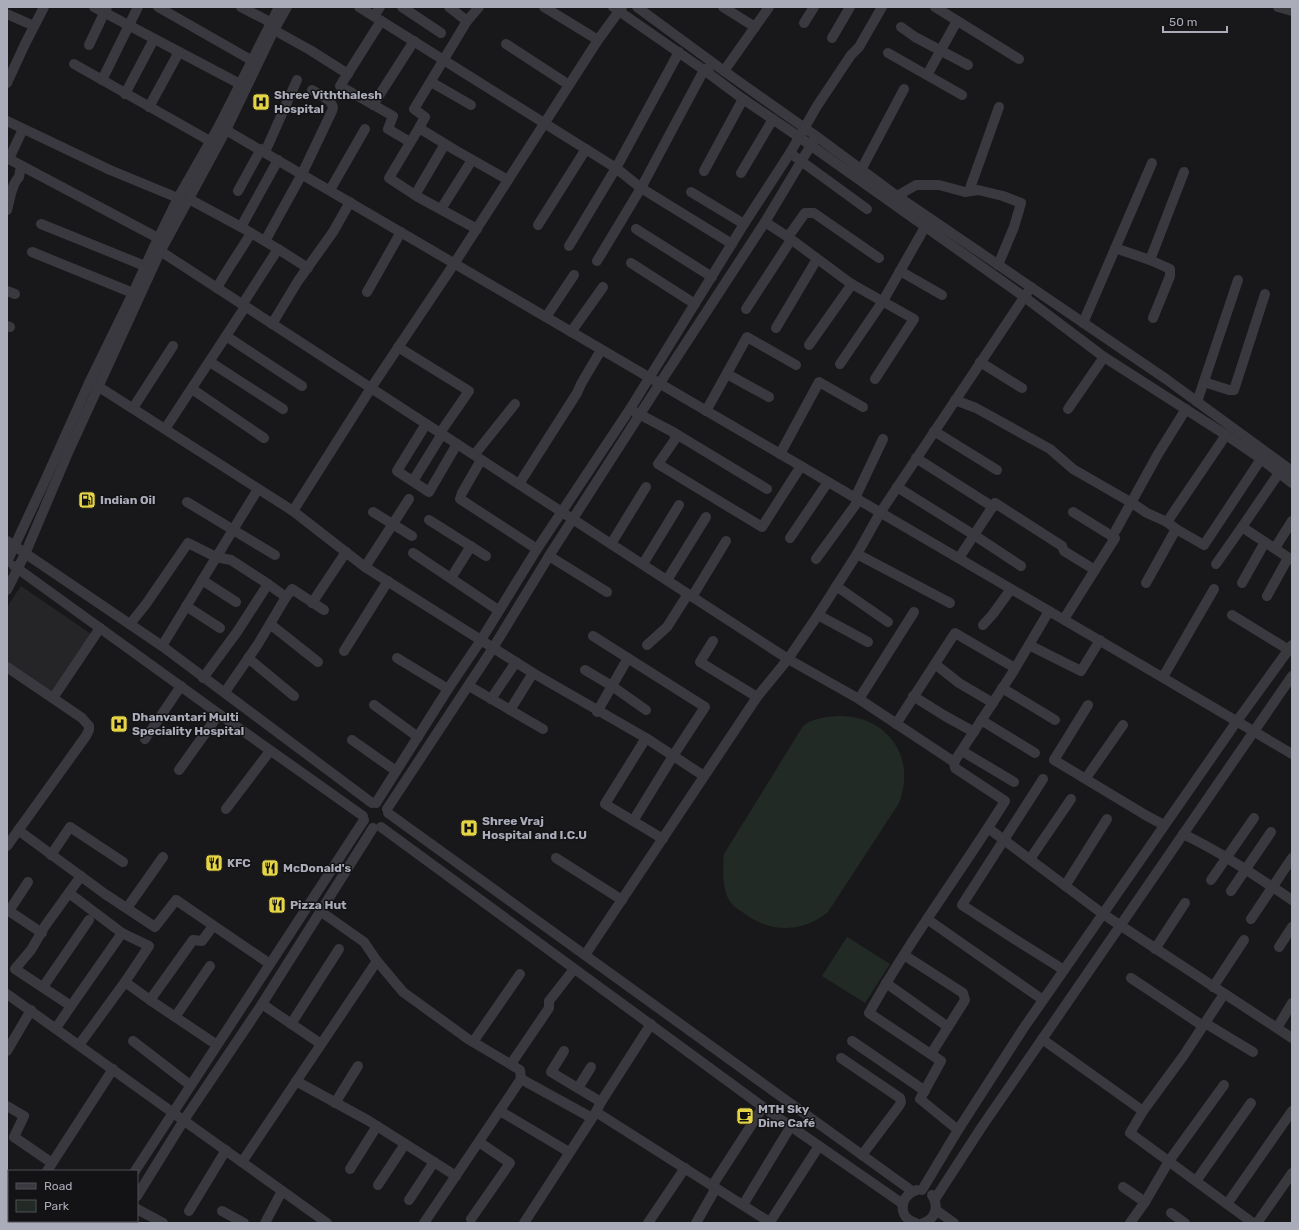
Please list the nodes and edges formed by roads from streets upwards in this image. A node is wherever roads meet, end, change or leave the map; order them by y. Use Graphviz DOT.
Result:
graph roads {
  1 [pos="44,7"];
  2 [pos="94,7"];
  3 [pos="138,7"];
  4 [pos="158,7"];
  5 [pos="241,7"];
  6 [pos="279,7"];
  7 [pos="287,7"];
  8 [pos="359,7"];
  9 [pos="380,7"];
  10 [pos="402,7"];
  11 [pos="449,7"];
  12 [pos="479,7"];
  13 [pos="544,7"];
  14 [pos="637,7"];
  15 [pos="723,7"];
  16 [pos="769,7"];
  17 [pos="814,7"];
  18 [pos="850,7"];
  19 [pos="882,7"];
  20 [pos="935,7"];
  21 [pos="1278,7"];
  22 [pos="618,8"];
  23 [pos="106,9"];
  24 [pos="171,10"];
  25 [pos="1292,11"];
  26 [pos="7,14"];
  27 [pos="378,19"];
  28 [pos="467,21"];
  29 [pos="957,21"];
  30 [pos="804,23"];
  31 [pos="34,26"];
  32 [pos="130,26"];
  33 [pos="272,26"];
  34 [pos="755,27"];
  35 [pos="901,27"];
  36 [pos="441,32"];
  37 [pos="154,38"];
  38 [pos="832,38"];
  39 [pos="598,40"];
  40 [pos="414,41"];
  41 [pos="506,44"];
  42 [pos="89,45"];
  43 [pos="941,50"];
  44 [pos="179,52"];
  45 [pos="679,52"];
  46 [pos="888,53"];
  47 [pos="1019,59"];
  48 [pos="251,60"];
  49 [pos="444,60"];
  50 [pos="74,64"];
  51 [pos="715,65"];
  52 [pos="968,65"];
  53 [pos="704,70"];
  54 [pos="10,71"];
  55 [pos="724,71"];
  56 [pos="348,74"];
  57 [pos="927,75"];
  58 [pos="102,80"];
  59 [pos="297,80"];
  60 [pos="431,82"];
  61 [pos="7,83"];
  62 [pos="240,84"];
  63 [pos="569,85"];
  64 [pos="904,89"];
  65 [pos="312,90"];
  66 [pos="125,94"];
  67 [pos="962,95"];
  68 [pos="743,99"];
  69 [pos="373,105"];
  70 [pos="471,105"];
  71 [pos="149,107"];
  72 [pos="998,107"];
  73 [pos="773,119"];
  74 [pos="7,121"];
  75 [pos="544,123"];
  76 [pos="23,128"];
  77 [pos="222,128"];
  78 [pos="419,128"];
  79 [pos="365,129"];
  80 [pos="802,132"];
  81 [pos="816,136"];
  82 [pos="210,141"];
  83 [pos="410,142"];
  84 [pos="445,144"];
  85 [pos="811,146"];
  86 [pos="586,149"];
  87 [pos="263,151"];
  88 [pos="790,153"];
  89 [pos="8,159"];
  90 [pos="278,160"];
  91 [pos="472,160"];
  92 [pos="802,162"];
  93 [pos="1152,163"];
  94 [pos="21,166"];
  95 [pos="616,168"];
  96 [pos="861,170"];
  97 [pos="704,171"];
  98 [pos="1184,172"];
  99 [pos="741,173"];
  100 [pos="302,174"];
  101 [pos="508,180"];
  102 [pos="641,188"];
  103 [pos="330,190"];
  104 [pos="238,191"];
  105 [pos="691,192"];
  106 [pos="969,192"];
  107 [pos="415,195"];
  108 [pos="897,196"];
  109 [pos="183,198"];
  110 [pos="350,202"];
  111 [pos="441,209"];
  112 [pos="867,209"];
  113 [pos="7,210"];
  114 [pos="765,222"];
  115 [pos="42,224"];
  116 [pos="744,224"];
  117 [pos="538,225"];
  118 [pos="241,227"];
  119 [pos="926,227"];
  120 [pos="477,229"];
  121 [pos="636,229"];
  122 [pos="401,232"];
  123 [pos="251,233"];
  124 [pos="789,238"];
  125 [pos="265,241"];
  126 [pos="732,244"];
  127 [pos="157,246"];
  128 [pos="569,246"];
  129 [pos="1115,248"];
  130 [pos="278,249"];
  131 [pos="32,252"];
  132 [pos="879,258"];
  133 [pos="817,259"];
  134 [pos="1150,260"];
  135 [pos="597,261"];
  136 [pos="454,264"];
  137 [pos="631,264"];
  138 [pos="998,265"];
  139 [pos="145,266"];
  140 [pos="308,268"];
  141 [pos="900,271"];
  142 [pos="574,275"];
  143 [pos="712,277"];
  144 [pos="1238,280"];
  145 [pos="852,284"];
  146 [pos="603,287"];
  147 [pos="1031,287"];
  148 [pos="217,288"];
  149 [pos="367,292"];
  150 [pos="133,293"];
  151 [pos="1265,294"];
  152 [pos="942,295"];
  153 [pos="1023,296"];
  154 [pos="883,301"];
  155 [pos="695,304"];
  156 [pos="244,306"];
  157 [pos="746,309"];
  158 [pos="546,317"];
  159 [pos="1153,318"];
  160 [pos="1083,323"];
  161 [pos="272,324"];
  162 [pos="776,328"];
  163 [pos="571,332"];
  164 [pos="226,336"];
  165 [pos="809,345"];
  166 [pos="173,346"];
  167 [pos="398,347"];
  168 [pos="601,350"];
  169 [pos="1104,357"];
  170 [pos="210,362"];
  171 [pos="980,362"];
  172 [pos="840,364"];
  173 [pos="796,365"];
  174 [pos="727,374"];
  175 [pos="650,377"];
  176 [pos="875,379"];
  177 [pos="1204,382"];
  178 [pos="89,383"];
  179 [pos="660,383"];
  180 [pos="302,386"];
  181 [pos="99,387"];
  182 [pos="371,388"];
  183 [pos="1022,388"];
  184 [pos="192,389"];
  185 [pos="769,397"];
  186 [pos="954,400"];
  187 [pos="1197,402"];
  188 [pos="515,404"];
  189 [pos="863,407"];
  190 [pos="132,408"];
  191 [pos="283,409"];
  192 [pos="630,409"];
  193 [pos="1186,409"];
  194 [pos="1068,410"];
  195 [pos="706,411"];
  196 [pos="640,415"];
  197 [pos="426,424"];
  198 [pos="165,429"];
  199 [pos="934,431"];
  200 [pos="673,432"];
  201 [pos="441,434"];
  202 [pos="1226,435"];
  203 [pos="264,438"];
  204 [pos="883,439"];
  205 [pos="457,444"];
  206 [pos="780,454"];
  207 [pos="478,457"];
  208 [pos="916,458"];
  209 [pos="1261,459"];
  210 [pos="801,466"];
  211 [pos="997,470"];
  212 [pos="1292,471"];
  213 [pos="1279,473"];
  214 [pos="413,481"];
  215 [pos="828,482"];
  216 [pos="1292,483"];
  217 [pos="519,484"];
  218 [pos="897,487"];
  219 [pos="646,488"];
  220 [pos="258,489"];
  221 [pos="767,489"];
  222 [pos="409,499"];
  223 [pos="857,499"];
  224 [pos="187,502"];
  225 [pos="1132,503"];
  226 [pos="679,505"];
  227 [pos="993,507"];
  228 [pos="293,511"];
  229 [pos="562,511"];
  230 [pos="373,512"];
  231 [pos="1073,512"];
  232 [pos="880,513"];
  233 [pos="706,517"];
  234 [pos="573,519"];
  235 [pos="429,520"];
  236 [pos="1292,521"];
  237 [pos="1167,522"];
  238 [pos="392,525"];
  239 [pos="1242,527"];
  240 [pos="233,529"];
  241 [pos="1176,529"];
  242 [pos="1116,530"];
  243 [pos="974,535"];
  244 [pos="412,536"];
  245 [pos="790,538"];
  246 [pos="726,541"];
  247 [pos="1265,542"];
  248 [pos="10,544"];
  249 [pos="611,544"];
  250 [pos="471,546"];
  251 [pos="1275,548"];
  252 [pos="537,549"];
  253 [pos="346,552"];
  254 [pos="413,553"];
  255 [pos="26,554"];
  256 [pos="857,554"];
  257 [pos="275,555"];
  258 [pos="486,556"];
  259 [pos="549,556"];
  260 [pos="216,557"];
  261 [pos="959,558"];
  262 [pos="816,559"];
  263 [pos="1290,559"];
  264 [pos="7,561"];
  265 [pos="642,564"];
  266 [pos="1216,564"];
  267 [pos="1021,566"];
  268 [pos="365,567"];
  269 [pos="18,569"];
  270 [pos="1095,570"];
  271 [pos="451,578"];
  272 [pos="202,580"];
  273 [pos="667,580"];
  274 [pos="388,581"];
  275 [pos="1146,583"];
  276 [pos="1242,583"];
  277 [pos="268,584"];
  278 [pos="836,586"];
  279 [pos="1011,589"];
  280 [pos="1214,589"];
  281 [pos="7,590"];
  282 [pos="607,592"];
  283 [pos="690,595"];
  284 [pos="1267,596"];
  285 [pos="286,597"];
  286 [pos="236,602"];
  287 [pos="312,603"];
  288 [pos="950,603"];
  289 [pos="186,606"];
  290 [pos="324,610"];
  291 [pos="498,610"];
  292 [pos="1049,611"];
  293 [pos="914,612"];
  294 [pos="818,615"];
  295 [pos="1232,615"];
  296 [pos="1064,619"];
  297 [pos="888,622"];
  298 [pos="130,624"];
  299 [pos="270,624"];
  300 [pos="983,625"];
  301 [pos="100,628"];
  302 [pos="220,628"];
  303 [pos="593,636"];
  304 [pos="481,640"];
  305 [pos="1100,640"];
  306 [pos="714,641"];
  307 [pos="868,642"];
  308 [pos="647,645"];
  309 [pos="1029,645"];
  310 [pos="162,646"];
  311 [pos="493,648"];
  312 [pos="1291,648"];
  313 [pos="344,651"];
  314 [pos="248,658"];
  315 [pos="397,658"];
  316 [pos="628,658"];
  317 [pos="788,659"];
  318 [pos="318,662"];
  319 [pos="516,662"];
  320 [pos="935,664"];
  321 [pos="7,667"];
  322 [pos="1015,668"];
  323 [pos="585,670"];
  324 [pos="533,674"];
  325 [pos="1292,676"];
  326 [pos="1163,677"];
  327 [pos="203,678"];
  328 [pos="181,686"];
  329 [pos="469,686"];
  330 [pos="612,686"];
  331 [pos="1002,688"];
  332 [pos="448,689"];
  333 [pos="225,692"];
  334 [pos="294,696"];
  335 [pos="914,696"];
  336 [pos="757,697"];
  337 [pos="53,698"];
  338 [pos="491,699"];
  339 [pos="859,699"];
  340 [pos="993,703"];
  341 [pos="374,706"];
  342 [pos="1088,706"];
  343 [pos="510,710"];
  344 [pos="646,710"];
  345 [pos="597,712"];
  346 [pos="219,714"];
  347 [pos="982,720"];
  348 [pos="1055,720"];
  349 [pos="1237,721"];
  350 [pos="896,724"];
  351 [pos="1123,724"];
  352 [pos="543,729"];
  353 [pos="1254,731"];
  354 [pos="974,732"];
  355 [pos="418,737"];
  356 [pos="646,738"];
  357 [pos="145,739"];
  358 [pos="352,740"];
  359 [pos="270,751"];
  360 [pos="962,751"];
  361 [pos="1035,753"];
  362 [pos="1292,754"];
  363 [pos="673,756"];
  364 [pos="954,762"];
  365 [pos="179,770"];
  366 [pos="396,771"];
  367 [pos="704,776"];
  368 [pos="1086,778"];
  369 [pos="1043,779"];
  370 [pos="1014,782"];
  371 [pos="1071,799"];
  372 [pos="374,803"];
  373 [pos="226,809"];
  374 [pos="387,811"];
  375 [pos="363,818"];
  376 [pos="1254,818"];
  377 [pos="1108,819"];
  378 [pos="633,821"];
  379 [pos="1164,825"];
  380 [pos="377,828"];
  381 [pos="988,828"];
  382 [pos="18,830"];
  383 [pos="1271,832"];
  384 [pos="1183,834"];
  385 [pos="663,839"];
  386 [pos="1004,840"];
  387 [pos="7,846"];
  388 [pos="51,855"];
  389 [pos="162,857"];
  390 [pos="556,858"];
  391 [pos="1227,858"];
  392 [pos="1292,858"];
  393 [pos="1030,859"];
  394 [pos="123,862"];
  395 [pos="1246,869"];
  396 [pos="80,876"];
  397 [pos="1211,880"];
  398 [pos="28,882"];
  399 [pos="1065,886"];
  400 [pos="1273,887"];
  401 [pos="1231,891"];
  402 [pos="69,893"];
  403 [pos="622,900"];
  404 [pos="1292,900"];
  405 [pos="1185,903"];
  406 [pos="127,908"];
  407 [pos="320,911"];
  408 [pos="1103,914"];
  409 [pos="927,919"];
  410 [pos="1251,919"];
  411 [pos="89,920"];
  412 [pos="213,926"];
  413 [pos="1120,926"];
  414 [pos="1292,927"];
  415 [pos="42,933"];
  416 [pos="122,933"];
  417 [pos="1244,940"];
  418 [pos="1279,947"];
  419 [pos="339,949"];
  420 [pos="1155,949"];
  421 [pos="585,955"];
  422 [pos="904,955"];
  423 [pos="377,961"];
  424 [pos="270,964"];
  425 [pos="210,966"];
  426 [pos="574,969"];
  427 [pos="1064,970"];
  428 [pos="520,974"];
  429 [pos="1131,978"];
  430 [pos="125,982"];
  431 [pos="886,983"];
  432 [pos="43,987"];
  433 [pos="1213,987"];
  434 [pos="7,994"];
  435 [pos="1224,994"];
  436 [pos="150,1000"];
  437 [pos="1043,1000"];
  438 [pos="1292,1003"];
  439 [pos="262,1004"];
  440 [pos="70,1006"];
  441 [pos="31,1010"];
  442 [pos="175,1018"];
  443 [pos="291,1024"];
  444 [pos="650,1024"];
  445 [pos="1204,1024"];
  446 [pos="948,1027"];
  447 [pos="56,1028"];
  448 [pos="1277,1028"];
  449 [pos="1292,1038"];
  450 [pos="1042,1039"];
  451 [pos="133,1041"];
  452 [pos="852,1041"];
  453 [pos="473,1042"];
  454 [pos="321,1044"];
  455 [pos="79,1045"];
  456 [pos="217,1045"];
  457 [pos="7,1051"];
  458 [pos="564,1051"];
  459 [pos="1253,1052"];
  460 [pos="931,1054"];
  461 [pos="841,1058"];
  462 [pos="511,1064"];
  463 [pos="358,1066"];
  464 [pos="591,1067"];
  465 [pos="113,1069"];
  466 [pos="521,1079"];
  467 [pos="296,1081"];
  468 [pos="190,1085"];
  469 [pos="1224,1085"];
  470 [pos="578,1088"];
  471 [pos="925,1091"];
  472 [pos="601,1102"];
  473 [pos="335,1103"];
  474 [pos="1251,1104"];
  475 [pos="7,1106"];
  476 [pos="763,1107"];
  477 [pos="500,1111"];
  478 [pos="1143,1111"];
  479 [pos="1292,1111"];
  480 [pos="173,1112"];
  481 [pos="594,1115"];
  482 [pos="184,1120"];
  483 [pos="377,1126"];
  484 [pos="792,1126"];
  485 [pos="958,1130"];
  486 [pos="479,1142"];
  487 [pos="405,1144"];
  488 [pos="819,1146"];
  489 [pos="226,1150"];
  490 [pos="569,1152"];
  491 [pos="862,1155"];
  492 [pos="1168,1161"];
  493 [pos="242,1162"];
  494 [pos="434,1162"];
  495 [pos="50,1167"];
  496 [pos="685,1168"];
  497 [pos="350,1169"];
  498 [pos="136,1170"];
  499 [pos="1292,1173"];
  500 [pos="456,1176"];
  501 [pos="1196,1182"];
  502 [pos="378,1186"];
  503 [pos="714,1187"];
  504 [pos="1124,1187"];
  505 [pos="922,1190"];
  506 [pos="282,1191"];
  507 [pos="912,1191"];
  508 [pos="138,1194"];
  509 [pos="935,1199"];
  510 [pos="409,1200"];
  511 [pos="1145,1202"];
  512 [pos="903,1204"];
  513 [pos="1227,1204"];
  514 [pos="743,1205"];
  515 [pos="138,1210"];
  516 [pos="936,1210"];
  517 [pos="189,1211"];
  518 [pos="222,1211"];
  519 [pos="1170,1213"];
  520 [pos="471,1218"];
  521 [pos="902,1219"];
  522 [pos="701,1221"];
  523 [pos="163,1223"];
  524 [pos="244,1223"];
  525 [pos="265,1223"];
  526 [pos="326,1223"];
  527 [pos="424,1223"];
  528 [pos="524,1223"];
  529 [pos="648,1223"];
  530 [pos="771,1223"];
  531 [pos="916,1223"];
  532 [pos="924,1223"];
  533 [pos="954,1223"];
  534 [pos="1130,1223"];
  535 [pos="1185,1223"];
  536 [pos="1253,1223"];
  537 [pos="1256,1223"];
  1 -- 31 [label="street"];
  2 -- 23 [label="street"];
  3 -- 32 [label="street"];
  4 -- 24 [label="street"];
  5 -- 33 [label="street"];
  6 -- 33 [label="street"];
  7 -- 33 [label="street"];
  8 -- 27 [label="street"];
  9 -- 27 [label="street"];
  10 -- 36 [label="street"];
  11 -- 28 [label="street"];
  12 -- 28 [label="street"];
  13 -- 39 [label="street"];
  14 -- 51 [label="street"];
  15 -- 34 [label="street"];
  16 -- 34 [label="street"];
  17 -- 30 [label="street"];
  18 -- 38 [label="street"];
  19 -- 80 [label="street"];
  20 -- 29 [label="street"];
  21 -- 25 [label="street"];
  22 -- 39 [label="street"];
  22 -- 45 [label="street"];
  23 -- 32 [label="street"];
  23 -- 42 [label="street"];
  24 -- 48 [label="street"];
  26 -- 31 [label="street"];
  27 -- 40 [label="street"];
  27 -- 56 [label="street"];
  28 -- 49 [label="street"];
  29 -- 43 [label="street"];
  29 -- 47 [label="street"];
  31 -- 54 [label="street"];
  32 -- 37 [label="street"];
  32 -- 58 [label="street"];
  33 -- 48 [label="street"];
  33 -- 56 [label="street"];
  33 -- 77 [label="street"];
  34 -- 55 [label="street"];
  35 -- 43 [label="street"];
  37 -- 44 [label="street"];
  37 -- 66 [label="street"];
  39 -- 63 [label="street"];
  40 -- 49 [label="street"];
  40 -- 69 [label="street"];
  41 -- 63 [label="street"];
  43 -- 52 [label="street"];
  43 -- 57 [label="street"];
  44 -- 62 [label="street"];
  44 -- 71 [label="street"];
  45 -- 53 [label="street"];
  45 -- 95 [label="street"];
  46 -- 57 [label="street"];
  48 -- 62 [label="street"];
  49 -- 60 [label="street"];
  49 -- 75 [label="street"];
  50 -- 58 [label="street"];
  51 -- 53 [label="street"];
  51 -- 55 [label="street"];
  53 -- 68 [label="street"];
  53 -- 102 [label="street"];
  54 -- 61 [label="street"];
  55 -- 80 [label="street"];
  56 -- 69 [label="street"];
  57 -- 67 [label="street"];
  58 -- 66 [label="street"];
  59 -- 87 [label="street"];
  60 -- 70 [label="street"];
  60 -- 78 [label="street"];
  62 -- 77 [label="street"];
  63 -- 75 [label="street"];
  64 -- 96 [label="street"];
  65 -- 100 [label="street"];
  66 -- 71 [label="street"];
  68 -- 73 [label="street"];
  68 -- 97 [label="street"];
  69 -- 83 [label="street"];
  71 -- 82 [label="street"];
  72 -- 106 [label="street"];
  73 -- 80 [label="street"];
  73 -- 99 [label="street"];
  74 -- 76 [label="street"];
  75 -- 86 [label="street"];
  75 -- 101 [label="street"];
  76 -- 89 [label="street"];
  76 -- 109 [label="street"];
  77 -- 82 [label="street"];
  77 -- 87 [label="street"];
  77 -- 109 [label="street"];
  78 -- 83 [label="street"];
  78 -- 84 [label="street"];
  79 -- 103 [label="street"];
  80 -- 81 [label="street"];
  80 -- 85 [label="street"];
  80 -- 88 [label="street"];
  81 -- 85 [label="street"];
  81 -- 96 [label="street"];
  82 -- 109 [label="street"];
  83 -- 107 [label="street"];
  84 -- 91 [label="street"];
  84 -- 107 [label="street"];
  85 -- 92 [label="street"];
  85 -- 119 [label="street"];
  86 -- 95 [label="street"];
  86 -- 117 [label="street"];
  87 -- 90 [label="street"];
  87 -- 104 [label="street"];
  88 -- 92 [label="street"];
  88 -- 116 [label="street"];
  89 -- 94 [label="street"];
  90 -- 100 [label="street"];
  90 -- 118 [label="street"];
  91 -- 101 [label="street"];
  91 -- 111 [label="street"];
  92 -- 112 [label="street"];
  92 -- 114 [label="street"];
  93 -- 129 [label="street"];
  94 -- 113 [label="street"];
  94 -- 127 [label="street"];
  95 -- 102 [label="street"];
  95 -- 128 [label="street"];
  96 -- 108 [label="street"];
  98 -- 134 [label="street"];
  100 -- 103 [label="street"];
  100 -- 125 [label="street"];
  101 -- 120 [label="street"];
  102 -- 126 [label="street"];
  102 -- 135 [label="street"];
  103 -- 110 [label="street"];
  105 -- 116 [label="street"];
  106 -- 108 [label="street"];
  106 -- 138 [label="street"];
  107 -- 111 [label="street"];
  108 -- 138 [label="street"];
  109 -- 118 [label="street"];
  109 -- 127 [label="street"];
  110 -- 122 [label="street"];
  110 -- 140 [label="street"];
  111 -- 120 [label="street"];
  114 -- 124 [label="street"];
  114 -- 179 [label="street"];
  115 -- 139 [label="street"];
  116 -- 126 [label="street"];
  118 -- 123 [label="street"];
  119 -- 141 [label="street"];
  119 -- 153 [label="street"];
  120 -- 136 [label="street"];
  121 -- 143 [label="street"];
  122 -- 136 [label="street"];
  122 -- 149 [label="street"];
  123 -- 125 [label="street"];
  123 -- 148 [label="street"];
  124 -- 132 [label="street"];
  124 -- 133 [label="street"];
  124 -- 157 [label="street"];
  125 -- 130 [label="street"];
  126 -- 143 [label="street"];
  127 -- 139 [label="street"];
  127 -- 148 [label="street"];
  127 -- 181 [label="street"];
  129 -- 134 [label="street"];
  129 -- 160 [label="street"];
  130 -- 140 [label="street"];
  130 -- 156 [label="street"];
  131 -- 150 [label="street"];
  133 -- 145 [label="street"];
  133 -- 162 [label="street"];
  134 -- 159 [label="street"];
  136 -- 158 [label="street"];
  136 -- 167 [label="street"];
  137 -- 155 [label="street"];
  138 -- 147 [label="street"];
  139 -- 150 [label="street"];
  140 -- 161 [label="street"];
  141 -- 152 [label="street"];
  141 -- 154 [label="street"];
  142 -- 158 [label="street"];
  143 -- 155 [label="street"];
  144 -- 177 [label="street"];
  145 -- 154 [label="street"];
  145 -- 165 [label="street"];
  146 -- 163 [label="street"];
  147 -- 153 [label="street"];
  147 -- 160 [label="street"];
  148 -- 156 [label="street"];
  150 -- 178 [label="street"];
  151 -- 177 [label="street"];
  153 -- 169 [label="street"];
  153 -- 171 [label="street"];
  154 -- 172 [label="street"];
  154 -- 176 [label="street"];
  155 -- 175 [label="street"];
  156 -- 161 [label="street"];
  156 -- 164 [label="street"];
  158 -- 163 [label="street"];
  160 -- 187 [label="street"];
  161 -- 182 [label="street"];
  163 -- 168 [label="street"];
  164 -- 170 [label="street"];
  164 -- 180 [label="street"];
  166 -- 190 [label="street"];
  167 -- 182 [label="street"];
  167 -- 201 [label="street"];
  168 -- 175 [label="street"];
  168 -- 217 [label="street"];
  169 -- 193 [label="street"];
  169 -- 194 [label="street"];
  170 -- 184 [label="street"];
  170 -- 191 [label="street"];
  171 -- 183 [label="street"];
  171 -- 186 [label="street"];
  173 -- 174 [label="street"];
  174 -- 185 [label="street"];
  174 -- 195 [label="street"];
  175 -- 179 [label="street"];
  175 -- 192 [label="street"];
  177 -- 187 [label="street"];
  178 -- 181 [label="street"];
  178 -- 248 [label="street"];
  179 -- 195 [label="street"];
  179 -- 196 [label="street"];
  181 -- 190 [label="street"];
  181 -- 255 [label="street"];
  182 -- 197 [label="street"];
  182 -- 228 [label="street"];
  184 -- 198 [label="street"];
  184 -- 203 [label="street"];
  186 -- 199 [label="street"];
  186 -- 225 [label="street"];
  187 -- 212 [label="street"];
  188 -- 207 [label="street"];
  189 -- 206 [label="street"];
  190 -- 198 [label="street"];
  192 -- 196 [label="street"];
  192 -- 229 [label="street"];
  193 -- 202 [label="street"];
  193 -- 225 [label="street"];
  195 -- 206 [label="street"];
  196 -- 200 [label="street"];
  196 -- 234 [label="street"];
  197 -- 201 [label="street"];
  197 -- 214 [label="street"];
  198 -- 220 [label="street"];
  199 -- 208 [label="street"];
  199 -- 211 [label="street"];
  200 -- 210 [label="street"];
  200 -- 221 [label="street"];
  201 -- 205 [label="street"];
  201 -- 214 [label="street"];
  202 -- 209 [label="street"];
  202 -- 237 [label="street"];
  204 -- 223 [label="street"];
  205 -- 207 [label="street"];
  205 -- 214 [label="street"];
  206 -- 210 [label="street"];
  207 -- 217 [label="street"];
  207 -- 252 [label="street"];
  208 -- 218 [label="street"];
  208 -- 227 [label="street"];
  209 -- 213 [label="street"];
  209 -- 241 [label="street"];
  210 -- 215 [label="street"];
  213 -- 216 [label="street"];
  213 -- 239 [label="street"];
  215 -- 223 [label="street"];
  215 -- 245 [label="street"];
  217 -- 229 [label="street"];
  218 -- 232 [label="street"];
  218 -- 243 [label="street"];
  219 -- 249 [label="street"];
  220 -- 228 [label="street"];
  220 -- 240 [label="street"];
  222 -- 238 [label="street"];
  223 -- 232 [label="street"];
  223 -- 262 [label="street"];
  224 -- 240 [label="street"];
  225 -- 237 [label="street"];
  225 -- 242 [label="street"];
  226 -- 265 [label="street"];
  227 -- 243 [label="street"];
  227 -- 270 [label="street"];
  228 -- 253 [label="street"];
  229 -- 234 [label="street"];
  229 -- 252 [label="street"];
  230 -- 238 [label="street"];
  231 -- 270 [label="street"];
  232 -- 256 [label="street"];
  232 -- 261 [label="street"];
  233 -- 273 [label="street"];
  234 -- 249 [label="street"];
  234 -- 259 [label="street"];
  235 -- 250 [label="street"];
  236 -- 251 [label="street"];
  237 -- 241 [label="street"];
  238 -- 244 [label="street"];
  238 -- 268 [label="street"];
  239 -- 247 [label="street"];
  239 -- 266 [label="street"];
  240 -- 257 [label="street"];
  240 -- 260 [label="street"];
  241 -- 275 [label="street"];
  243 -- 261 [label="street"];
  243 -- 267 [label="street"];
  246 -- 283 [label="street"];
  247 -- 251 [label="street"];
  247 -- 276 [label="street"];
  248 -- 255 [label="street"];
  248 -- 264 [label="street"];
  249 -- 265 [label="street"];
  250 -- 258 [label="street"];
  250 -- 271 [label="street"];
  251 -- 263 [label="street"];
  252 -- 291 [label="street"];
  253 -- 268 [label="street"];
  253 -- 287 [label="street"];
  254 -- 271 [label="street"];
  255 -- 269 [label="street"];
  255 -- 298 [label="street"];
  256 -- 278 [label="street"];
  256 -- 288 [label="street"];
  259 -- 282 [label="street"];
  259 -- 311 [label="street"];
  260 -- 272 [label="street"];
  260 -- 277 [label="street"];
  260 -- 298 [label="street"];
  261 -- 279 [label="street"];
  263 -- 284 [label="street"];
  264 -- 269 [label="street"];
  265 -- 273 [label="street"];
  268 -- 274 [label="street"];
  269 -- 281 [label="street"];
  269 -- 301 [label="street"];
  270 -- 296 [label="street"];
  271 -- 291 [label="street"];
  272 -- 286 [label="street"];
  272 -- 289 [label="street"];
  273 -- 283 [label="street"];
  274 -- 304 [label="street"];
  274 -- 313 [label="street"];
  277 -- 285 [label="street"];
  277 -- 327 [label="street"];
  278 -- 294 [label="street"];
  278 -- 297 [label="street"];
  279 -- 292 [label="street"];
  279 -- 300 [label="street"];
  280 -- 326 [label="street"];
  283 -- 308 [label="street"];
  283 -- 317 [label="street"];
  285 -- 287 [label="street"];
  285 -- 299 [label="street"];
  287 -- 290 [label="street"];
  289 -- 302 [label="street"];
  289 -- 310 [label="street"];
  291 -- 304 [label="street"];
  292 -- 296 [label="street"];
  292 -- 309 [label="street"];
  293 -- 339 [label="street"];
  294 -- 307 [label="street"];
  294 -- 317 [label="street"];
  295 -- 312 [label="street"];
  296 -- 305 [label="street"];
  298 -- 310 [label="street"];
  299 -- 314 [label="street"];
  299 -- 318 [label="street"];
  301 -- 328 [label="street"];
  301 -- 337 [label="street"];
  303 -- 316 [label="street"];
  304 -- 311 [label="street"];
  304 -- 332 [label="street"];
  305 -- 309 [label="street"];
  305 -- 326 [label="street"];
  306 -- 336 [label="street"];
  309 -- 322 [label="street"];
  310 -- 327 [label="street"];
  311 -- 319 [label="street"];
  311 -- 329 [label="street"];
  312 -- 349 [label="street"];
  314 -- 333 [label="street"];
  314 -- 334 [label="street"];
  315 -- 332 [label="street"];
  316 -- 330 [label="street"];
  316 -- 363 [label="street"];
  317 -- 336 [label="street"];
  317 -- 339 [label="street"];
  319 -- 324 [label="street"];
  319 -- 338 [label="street"];
  320 -- 322 [label="street"];
  320 -- 335 [label="street"];
  320 -- 340 [label="street"];
  321 -- 337 [label="street"];
  322 -- 331 [label="street"];
  323 -- 330 [label="street"];
  324 -- 343 [label="street"];
  324 -- 345 [label="street"];
  325 -- 353 [label="street"];
  326 -- 349 [label="street"];
  327 -- 333 [label="street"];
  328 -- 346 [label="street"];
  328 -- 357 [label="street"];
  329 -- 338 [label="street"];
  329 -- 374 [label="street"];
  330 -- 344 [label="street"];
  330 -- 345 [label="street"];
  331 -- 340 [label="street"];
  331 -- 348 [label="street"];
  332 -- 355 [label="street"];
  333 -- 372 [label="street"];
  335 -- 350 [label="street"];
  335 -- 354 [label="street"];
  336 -- 367 [label="street"];
  337 -- 382 [label="street"];
  338 -- 343 [label="street"];
  339 -- 350 [label="street"];
  340 -- 347 [label="street"];
  341 -- 355 [label="street"];
  342 -- 368 [label="street"];
  343 -- 352 [label="street"];
  345 -- 356 [label="street"];
  346 -- 359 [label="street"];
  346 -- 365 [label="street"];
  347 -- 354 [label="street"];
  347 -- 361 [label="street"];
  349 -- 353 [label="street"];
  349 -- 379 [label="street"];
  350 -- 364 [label="street"];
  351 -- 368 [label="street"];
  353 -- 362 [label="street"];
  353 -- 384 [label="street"];
  354 -- 360 [label="street"];
  355 -- 366 [label="street"];
  356 -- 363 [label="street"];
  356 -- 378 [label="street"];
  358 -- 366 [label="street"];
  359 -- 373 [label="street"];
  359 -- 375 [label="street"];
  360 -- 364 [label="street"];
  360 -- 370 [label="street"];
  363 -- 367 [label="street"];
  363 -- 378 [label="street"];
  364 -- 381 [label="street"];
  366 -- 372 [label="street"];
  367 -- 385 [label="street"];
  368 -- 379 [label="street"];
  369 -- 386 [label="street"];
  371 -- 393 [label="street"];
  372 -- 374 [label="street"];
  372 -- 375 [label="street"];
  374 -- 380 [label="street"];
  374 -- 421 [label="street"];
  375 -- 380 [label="street"];
  375 -- 424 [label="street"];
  376 -- 391 [label="street"];
  377 -- 399 [label="street"];
  378 -- 385 [label="street"];
  379 -- 408 [label="street"];
  380 -- 407 [label="street"];
  380 -- 426 [label="street"];
  381 -- 386 [label="street"];
  381 -- 409 [label="street"];
  382 -- 387 [label="street"];
  382 -- 388 [label="street"];
  383 -- 395 [label="street"];
  384 -- 391 [label="street"];
  384 -- 413 [label="street"];
  385 -- 403 [label="street"];
  386 -- 393 [label="street"];
  386 -- 427 [label="street"];
  388 -- 394 [label="street"];
  388 -- 396 [label="street"];
  389 -- 406 [label="street"];
  390 -- 403 [label="street"];
  391 -- 395 [label="street"];
  391 -- 397 [label="street"];
  392 -- 400 [label="street"];
  393 -- 399 [label="street"];
  395 -- 400 [label="street"];
  395 -- 401 [label="street"];
  396 -- 402 [label="street"];
  396 -- 406 [label="street"];
  398 -- 415 [label="street"];
  399 -- 408 [label="street"];
  400 -- 404 [label="street"];
  400 -- 410 [label="street"];
  402 -- 415 [label="street"];
  402 -- 416 [label="street"];
  403 -- 421 [label="street"];
  405 -- 420 [label="street"];
  406 -- 412 [label="street"];
  407 -- 423 [label="street"];
  407 -- 439 [label="street"];
  408 -- 413 [label="street"];
  408 -- 427 [label="street"];
  409 -- 422 [label="street"];
  409 -- 437 [label="street"];
  411 -- 432 [label="street"];
  412 -- 424 [label="street"];
  412 -- 436 [label="street"];
  413 -- 420 [label="street"];
  413 -- 450 [label="street"];
  414 -- 418 [label="street"];
  415 -- 432 [label="street"];
  416 -- 430 [label="street"];
  416 -- 440 [label="street"];
  417 -- 433 [label="street"];
  419 -- 443 [label="street"];
  420 -- 433 [label="street"];
  421 -- 491 [label="street"];
  422 -- 431 [label="street"];
  422 -- 446 [label="street"];
  423 -- 453 [label="street"];
  423 -- 454 [label="street"];
  424 -- 456 [label="street"];
  425 -- 442 [label="street"];
  426 -- 444 [label="street"];
  426 -- 462 [label="street"];
  427 -- 437 [label="street"];
  428 -- 453 [label="street"];
  429 -- 445 [label="street"];
  430 -- 436 [label="street"];
  430 -- 455 [label="street"];
  431 -- 446 [label="street"];
  431 -- 460 [label="street"];
  432 -- 440 [label="street"];
  433 -- 435 [label="street"];
  434 -- 441 [label="street"];
  435 -- 445 [label="street"];
  435 -- 448 [label="street"];
  436 -- 442 [label="street"];
  437 -- 485 [label="street"];
  438 -- 448 [label="street"];
  439 -- 443 [label="street"];
  439 -- 482 [label="street"];
  440 -- 447 [label="street"];
  441 -- 447 [label="street"];
  441 -- 457 [label="street"];
  442 -- 456 [label="street"];
  443 -- 454 [label="street"];
  444 -- 472 [label="street"];
  444 -- 476 [label="street"];
  445 -- 459 [label="street"];
  445 -- 478 [label="street"];
  446 -- 460 [label="street"];
  447 -- 455 [label="street"];
  448 -- 449 [label="street"];
  450 -- 478 [label="street"];
  450 -- 509 [label="street"];
  451 -- 468 [label="street"];
  452 -- 471 [label="street"];
  453 -- 462 [label="street"];
  454 -- 467 [label="street"];
  455 -- 465 [label="street"];
  456 -- 468 [label="street"];
  458 -- 470 [label="street"];
  460 -- 471 [label="street"];
  461 -- 491 [label="street"];
  462 -- 466 [label="street"];
  463 -- 473 [label="street"];
  464 -- 470 [label="street"];
  465 -- 480 [label="street"];
  465 -- 495 [label="street"];
  466 -- 477 [label="street"];
  466 -- 481 [label="street"];
  467 -- 473 [label="street"];
  467 -- 493 [label="street"];
  468 -- 480 [label="street"];
  469 -- 492 [label="street"];
  470 -- 472 [label="street"];
  471 -- 485 [label="street"];
  472 -- 481 [label="street"];
  473 -- 483 [label="street"];
  474 -- 501 [label="street"];
  475 -- 495 [label="street"];
  476 -- 484 [label="street"];
  476 -- 503 [label="street"];
  477 -- 486 [label="street"];
  477 -- 490 [label="street"];
  478 -- 492 [label="street"];
  479 -- 513 [label="street"];
  480 -- 482 [label="street"];
  480 -- 498 [label="street"];
  481 -- 490 [label="street"];
  481 -- 496 [label="street"];
  482 -- 489 [label="street"];
  482 -- 508 [label="street"];
  483 -- 487 [label="street"];
  483 -- 497 [label="street"];
  484 -- 488 [label="street"];
  484 -- 514 [label="street"];
  485 -- 505 [label="street"];
  486 -- 500 [label="street"];
  486 -- 520 [label="street"];
  487 -- 494 [label="street"];
  487 -- 502 [label="street"];
  488 -- 512 [label="street"];
  488 -- 530 [label="street"];
  489 -- 493 [label="street"];
  489 -- 517 [label="street"];
  490 -- 528 [label="street"];
  491 -- 507 [label="street"];
  492 -- 501 [label="street"];
  492 -- 511 [label="street"];
  493 -- 506 [label="street"];
  494 -- 500 [label="street"];
  494 -- 510 [label="street"];
  496 -- 503 [label="street"];
  496 -- 529 [label="street"];
  499 -- 537 [label="street"];
  500 -- 527 [label="street"];
  501 -- 513 [label="street"];
  503 -- 514 [label="street"];
  503 -- 522 [label="street"];
  504 -- 511 [label="street"];
  505 -- 507 [label="street"];
  505 -- 509 [label="street"];
  506 -- 525 [label="street"];
  506 -- 526 [label="street"];
  507 -- 512 [label="street"];
  509 -- 516 [label="street"];
  511 -- 534 [label="street"];
  512 -- 521 [label="street"];
  513 -- 536 [label="street"];
  514 -- 530 [label="street"];
  515 -- 523 [label="street"];
  516 -- 532 [label="street"];
  516 -- 533 [label="street"];
  518 -- 524 [label="street"];
  519 -- 535 [label="street"];
  521 -- 531 [label="street"];
}
